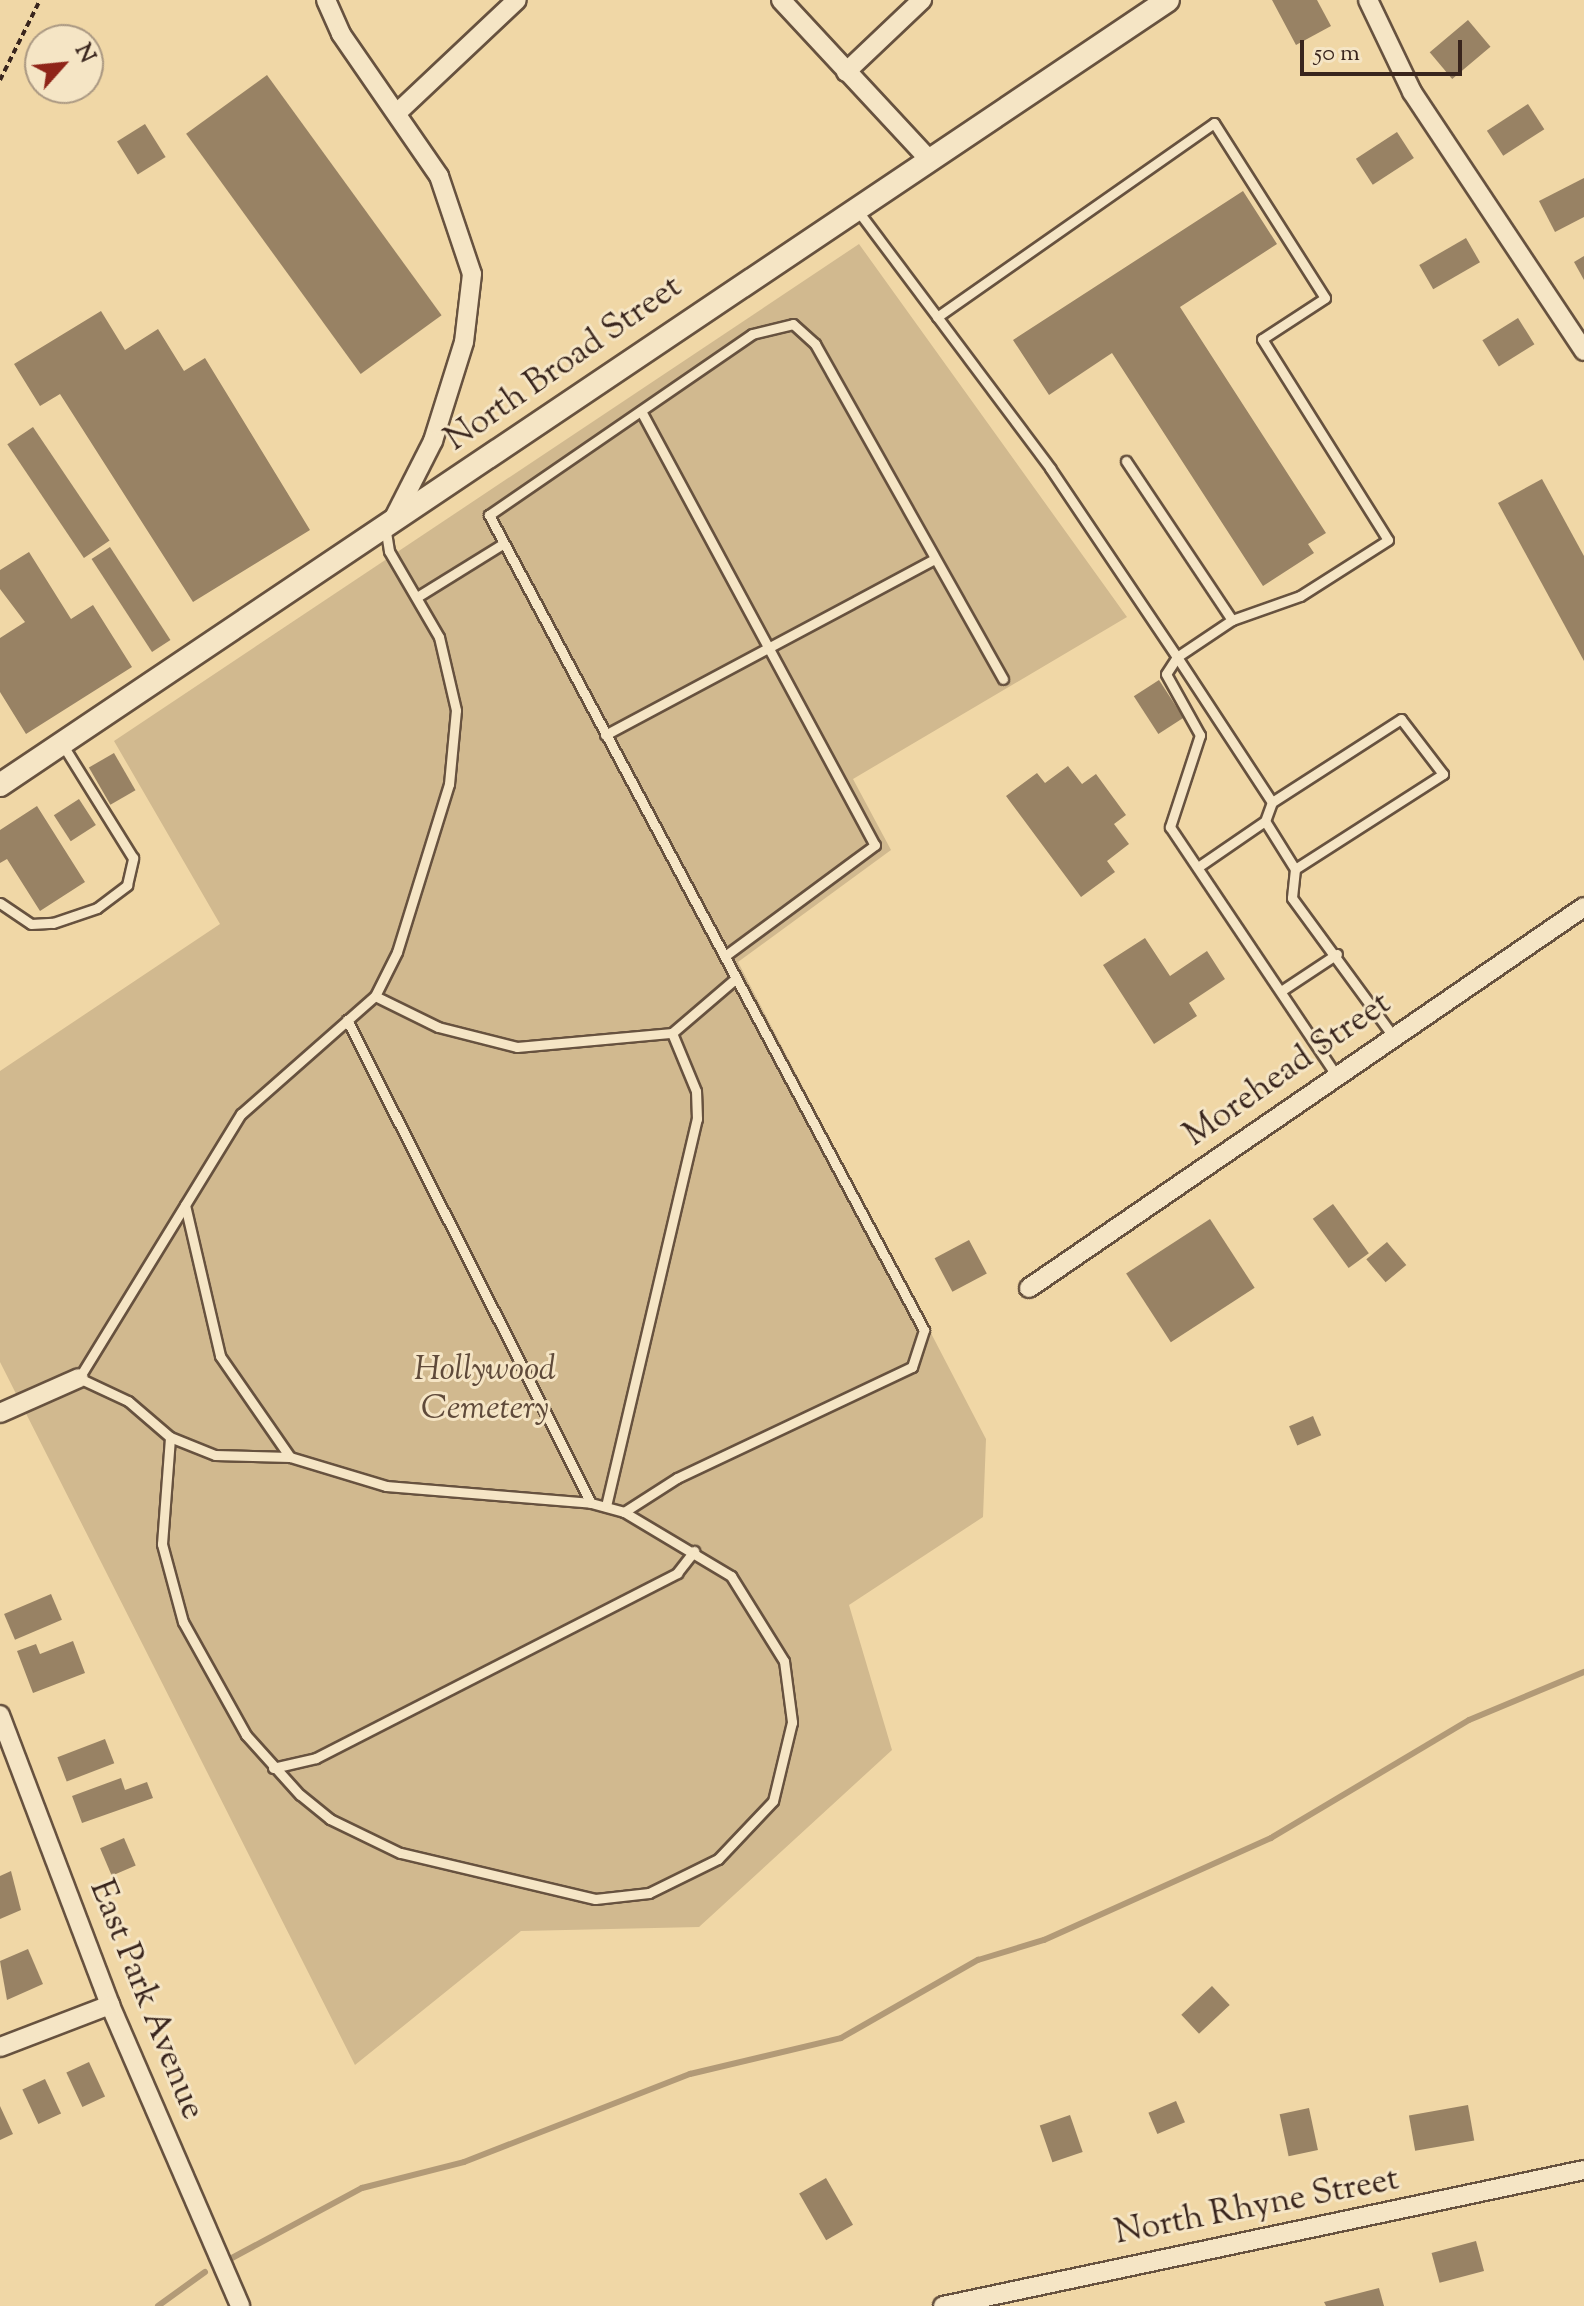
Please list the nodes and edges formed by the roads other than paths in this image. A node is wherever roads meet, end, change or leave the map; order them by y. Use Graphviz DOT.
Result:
graph roads {
  1 [pos="326,0"];
  2 [pos="517,0"];
  3 [pos="781,0"];
  4 [pos="922,0"];
  5 [pos="1168,0"];
  6 [pos="1368,0"];
  7 [pos="846,72"];
  8 [pos="398,112"];
  9 [pos="927,157"];
  10 [pos="854,206"];
  11 [pos="937,317"];
  12 [pos="1584,351"];
  13 [pos="641,411"];
  14 [pos="1126,461"];
  15 [pos="386,532"];
  16 [pos="501,545"];
  17 [pos="935,559"];
  18 [pos="417,597"];
  19 [pos="1232,620"];
  20 [pos="769,650"];
  21 [pos="1177,657"];
  22 [pos="1003,679"];
  23 [pos="605,735"];
  24 [pos="62,744"];
  25 [pos="0,785"];
  26 [pos="1272,802"];
  27 [pos="1265,821"];
  28 [pos="1198,867"];
  29 [pos="1295,869"];
  30 [pos="0,903"];
  31 [pos="1584,907"];
  32 [pos="1337,954"];
  33 [pos="725,956"];
  34 [pos="735,979"];
  35 [pos="1281,991"];
  36 [pos="375,996"];
  37 [pos="347,1020"];
  38 [pos="672,1033"];
  39 [pos="1393,1036"];
  40 [pos="1337,1076"];
  41 [pos="185,1205"];
  42 [pos="1029,1288"];
  43 [pos="79,1378"];
  44 [pos="0,1413"];
  45 [pos="170,1437"];
  46 [pos="290,1457"];
  47 [pos="591,1503"];
  48 [pos="606,1506"];
  49 [pos="624,1512"];
  50 [pos="694,1551"];
  51 [pos="0,1715"];
  52 [pos="273,1768"];
  53 [pos="110,2005"];
  54 [pos="0,2047"];
  55 [pos="1584,2170"];
  56 [pos="240,2306"];
  57 [pos="943,2306"];
  1 -- 8 [label="street"];
  2 -- 8 [label="street"];
  3 -- 7 [label="street"];
  4 -- 7 [label="street"];
  5 -- 9 [label="street, North Broad Street"];
  6 -- 12 [label="street"];
  7 -- 9 [label="street"];
  8 -- 15 [label="street"];
  9 -- 10 [label="street, North Broad Street"];
  10 -- 11 [label="lane"];
  10 -- 15 [label="street, North Broad Street"];
  11 -- 19 [label="lane"];
  11 -- 21 [label="lane"];
  13 -- 16 [label="lane"];
  13 -- 17 [label="lane"];
  13 -- 20 [label="lane"];
  14 -- 19 [label="lane"];
  15 -- 18 [label="lane"];
  15 -- 24 [label="street, North Broad Street"];
  16 -- 18 [label="lane"];
  16 -- 23 [label="lane"];
  17 -- 20 [label="lane"];
  17 -- 22 [label="lane"];
  18 -- 36 [label="lane"];
  19 -- 21 [label="lane"];
  20 -- 23 [label="lane"];
  20 -- 33 [label="lane"];
  21 -- 26 [label="lane"];
  21 -- 28 [label="lane"];
  23 -- 33 [label="lane"];
  24 -- 25 [label="street, North Broad Street"];
  24 -- 30 [label="lane"];
  26 -- 27 [label="lane"];
  26 -- 29 [label="lane"];
  27 -- 28 [label="lane"];
  27 -- 29 [label="lane"];
  28 -- 35 [label="lane"];
  29 -- 32 [label="lane"];
  31 -- 39 [label="street, Morehead Street"];
  32 -- 35 [label="lane"];
  32 -- 39 [label="lane"];
  33 -- 34 [label="lane"];
  34 -- 38 [label="lane"];
  34 -- 49 [label="lane"];
  35 -- 40 [label="lane"];
  36 -- 37 [label="lane"];
  36 -- 38 [label="lane"];
  37 -- 41 [label="lane"];
  37 -- 47 [label="lane"];
  38 -- 48 [label="lane"];
  39 -- 40 [label="street, Morehead Street"];
  40 -- 42 [label="street, Morehead Street"];
  41 -- 43 [label="lane"];
  41 -- 46 [label="lane"];
  43 -- 44 [label="street"];
  43 -- 45 [label="lane"];
  45 -- 46 [label="lane"];
  45 -- 52 [label="lane"];
  46 -- 47 [label="lane"];
  47 -- 48 [label="lane"];
  48 -- 49 [label="lane"];
  49 -- 50 [label="lane"];
  50 -- 52 [label="lane"];
  50 -- 52 [label="lane"];
  51 -- 53 [label="street, East Park Avenue"];
  53 -- 54 [label="street"];
  53 -- 56 [label="street, East Park Avenue"];
  55 -- 57 [label="street, North Rhyne Street"];
}
